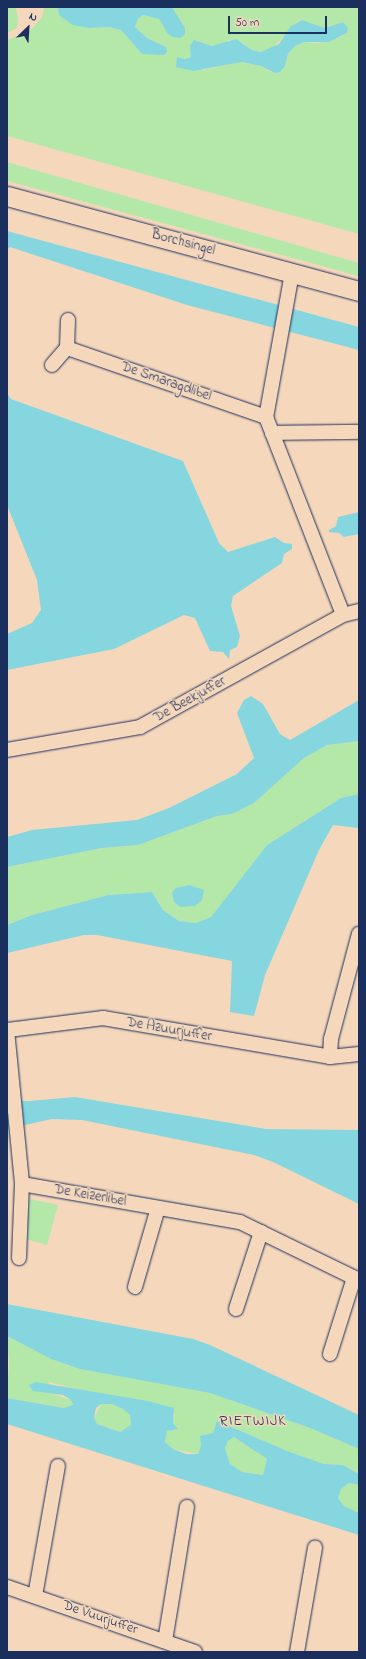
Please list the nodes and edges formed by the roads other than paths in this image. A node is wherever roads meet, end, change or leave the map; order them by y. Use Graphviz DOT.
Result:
graph roads {
  1 [pos="7,196"];
  2 [pos="292,273"];
  3 [pos="359,291"];
  4 [pos="68,320"];
  5 [pos="67,348"];
  6 [pos="52,365"];
  7 [pos="266,417"];
  8 [pos="359,432"];
  9 [pos="272,433"];
  10 [pos="359,611"];
  11 [pos="343,615"];
  12 [pos="7,750"];
  13 [pos="359,934"];
  14 [pos="7,1030"];
  15 [pos="359,1054"];
  16 [pos="330,1057"];
  17 [pos="22,1184"];
  18 [pos="158,1208"];
  19 [pos="261,1232"];
  20 [pos="19,1258"];
  21 [pos="356,1279"];
  22 [pos="135,1287"];
  23 [pos="236,1309"];
  24 [pos="330,1354"];
  25 [pos="58,1466"];
  26 [pos="187,1507"];
  27 [pos="315,1548"];
  28 [pos="7,1588"];
  29 [pos="35,1596"];
  30 [pos="165,1640"];
  31 [pos="196,1652"];
  32 [pos="297,1652"];
  1 -- 2 [label="main road, Borchsingel"];
  2 -- 3 [label="main road, Borchsingel"];
  2 -- 7 [label="street"];
  4 -- 5 [label="street"];
  5 -- 6 [label="street"];
  5 -- 7 [label="street, De Smaragdlibel"];
  7 -- 9 [label="street"];
  8 -- 9 [label="street"];
  9 -- 11 [label="street"];
  10 -- 11 [label="street, De Beekjuffer"];
  11 -- 12 [label="street, De Beekjuffer"];
  13 -- 16 [label="street"];
  14 -- 16 [label="street, De Azuurjuffer"];
  14 -- 17 [label="street, De Azuurjuffer"];
  15 -- 16 [label="street, De Azuurjuffer"];
  17 -- 18 [label="street, De Keizerlibel"];
  17 -- 20 [label="street"];
  18 -- 19 [label="street, De Keizerlibel"];
  18 -- 22 [label="street"];
  19 -- 21 [label="street, De Keizerlibel"];
  19 -- 23 [label="street"];
  21 -- 24 [label="street, De Keizerlibel"];
  25 -- 29 [label="street"];
  26 -- 30 [label="street"];
  27 -- 32 [label="street"];
  28 -- 29 [label="street, De Vuurjuffer"];
  29 -- 30 [label="street, De Vuurjuffer"];
  30 -- 31 [label="street, De Vuurjuffer"];
}
